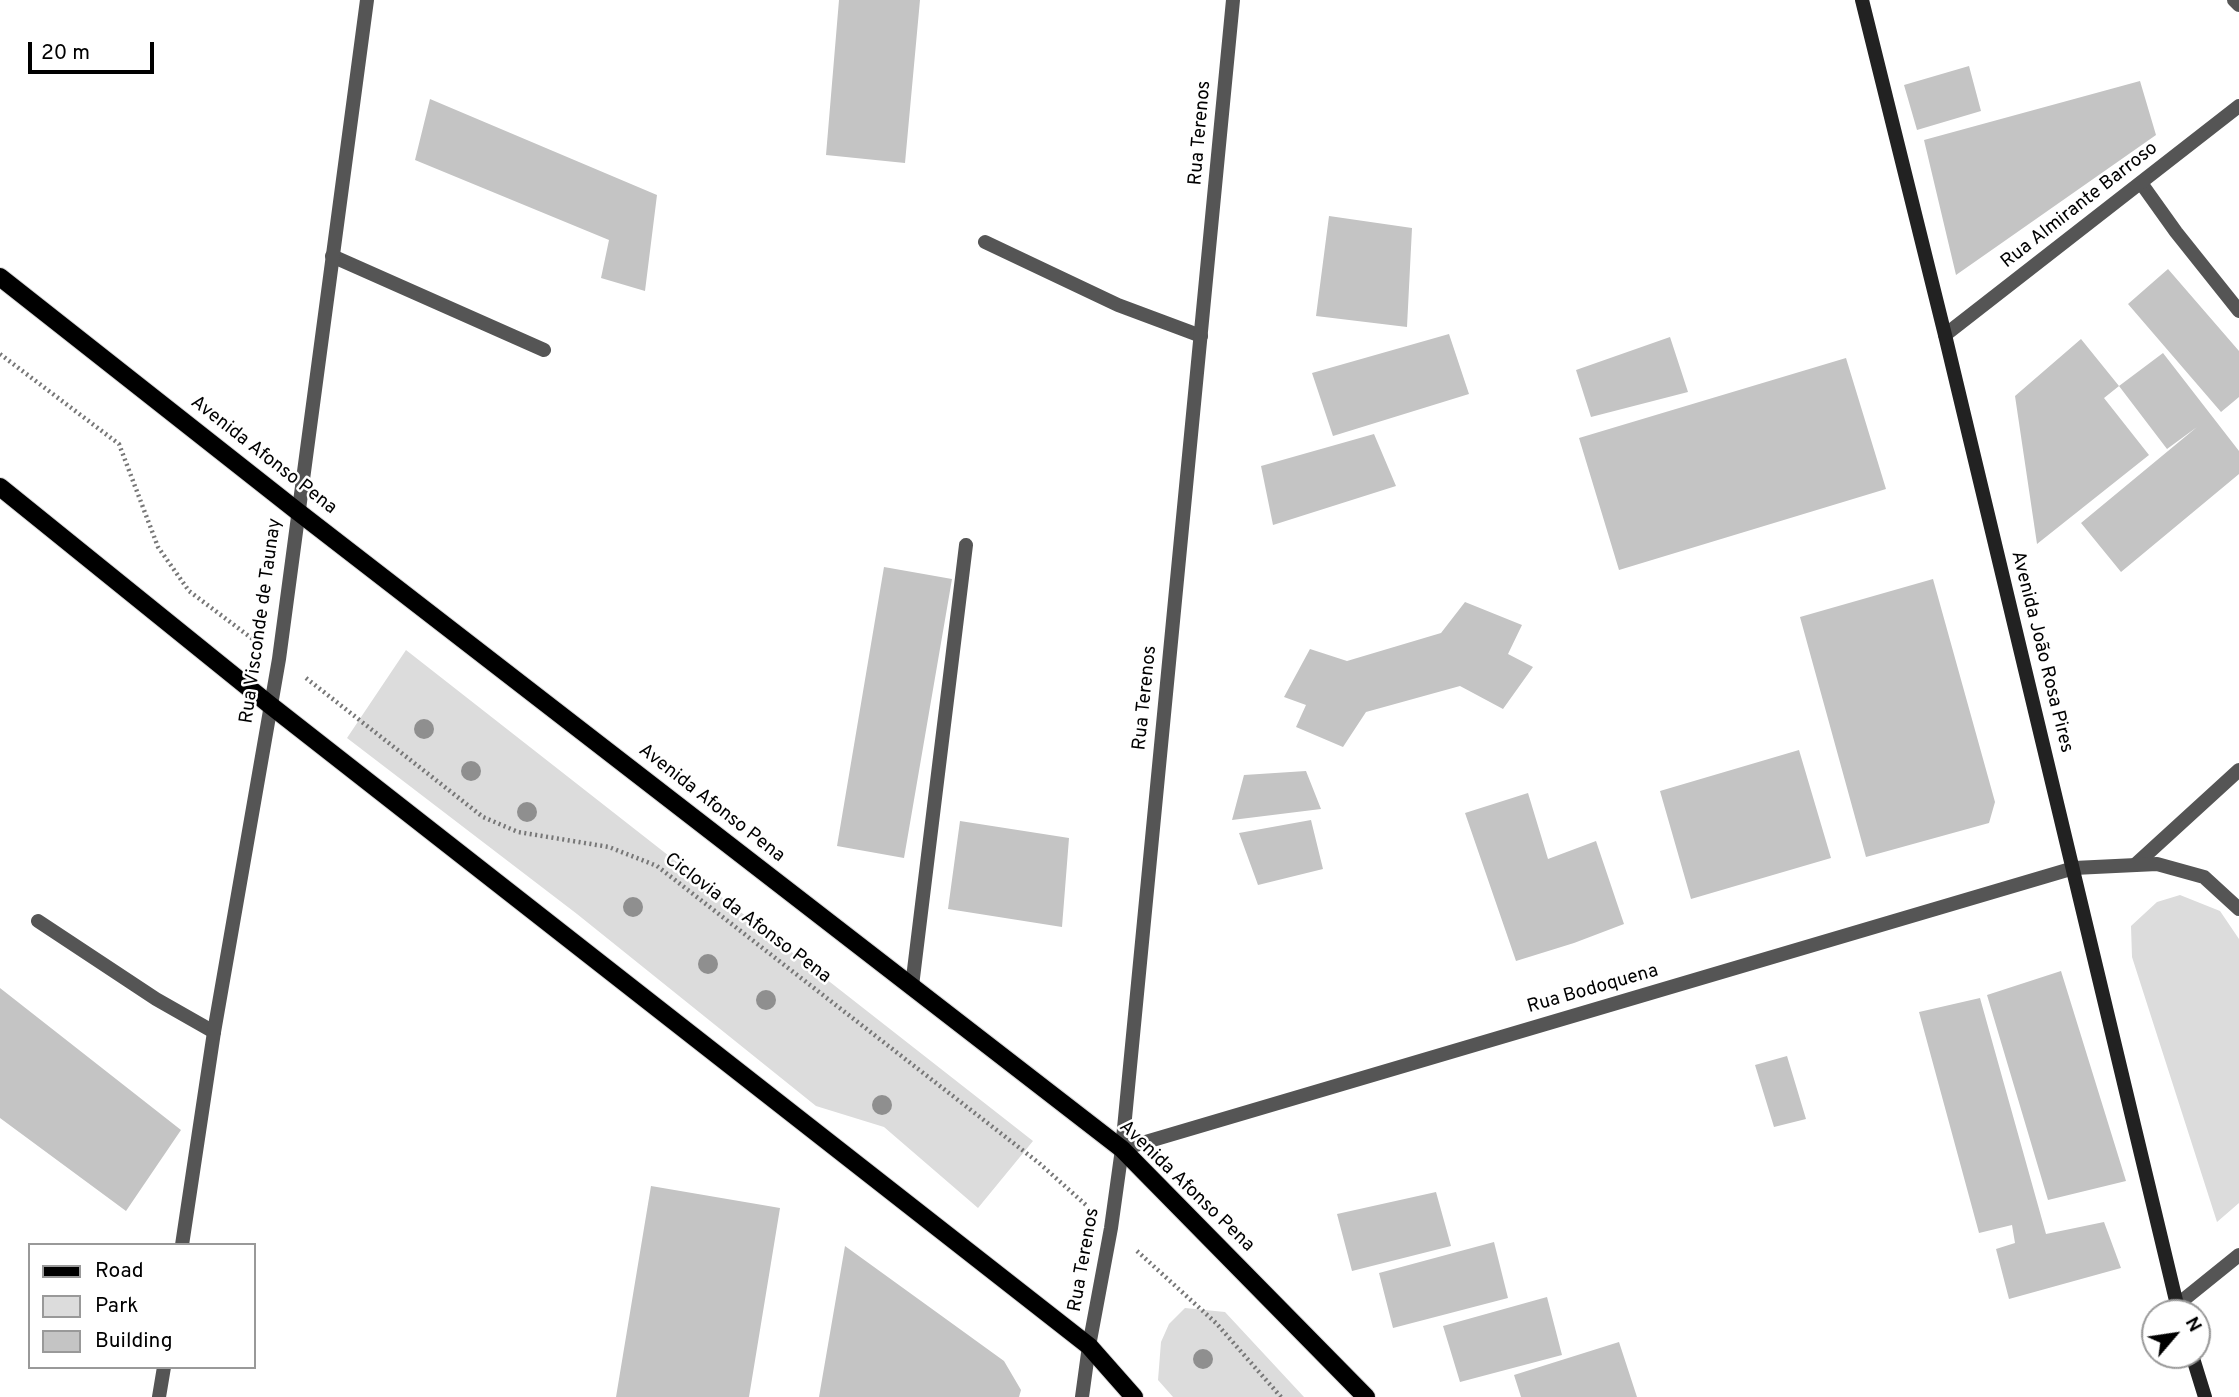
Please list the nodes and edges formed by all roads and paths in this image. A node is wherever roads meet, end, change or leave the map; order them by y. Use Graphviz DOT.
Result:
graph roads {
  1 [pos="367,0"];
  2 [pos="1233,0"];
  3 [pos="1862,0"];
  4 [pos="2234,0"];
  5 [pos="2239,5"];
  6 [pos="2239,106"];
  7 [pos="2141,183"];
  8 [pos="985,242"];
  9 [pos="332,256"];
  10 [pos="0,277"];
  11 [pos="2239,311"];
  12 [pos="1945,335"];
  13 [pos="1201,336"];
  14 [pos="544,350"];
  15 [pos="0,354"];
  16 [pos="0,487"];
  17 [pos="298,511"];
  18 [pos="966,545"];
  19 [pos="279,659"];
  20 [pos="270,705"];
  21 [pos="2239,770"];
  22 [pos="2135,865"];
  23 [pos="2074,868"];
  24 [pos="2239,909"];
  25 [pos="38,921"];
  26 [pos="912,986"];
  27 [pos="214,1032"];
  28 [pos="1122,1149"];
  29 [pos="1111,1228"];
  30 [pos="182,1243"];
  31 [pos="2239,1255"];
  32 [pos="2176,1299"];
  33 [pos="2189,1299"];
  34 [pos="1089,1346"];
  35 [pos="164,1369"];
  36 [pos="2196,1369"];
  37 [pos="159,1397"];
  38 [pos="1082,1397"];
  39 [pos="1134,1397"];
  40 [pos="1281,1397"];
  41 [pos="1366,1397"];
  42 [pos="2205,1397"];
  1 -- 9 [label="street, Rua Visconde de Taunay"];
  2 -- 13 [label="street, Rua Terenos"];
  3 -- 12 [label="street, Avenida João Rosa Pires"];
  4 -- 5 [label="street"];
  6 -- 7 [label="street, Rua Almirante Barroso"];
  7 -- 11 [label="street"];
  7 -- 12 [label="street, Rua Almirante Barroso"];
  8 -- 13 [label="street"];
  9 -- 14 [label="street"];
  9 -- 17 [label="street, Rua Visconde de Taunay"];
  10 -- 17 [label="main road, Avenida Afonso Pena"];
  12 -- 23 [label="street, Avenida João Rosa Pires"];
  13 -- 28 [label="street, Rua Terenos"];
  15 -- 19 [label="path, Ciclovia da Afonso Pena"];
  16 -- 20 [label="main road"];
  17 -- 19 [label="street, Rua Visconde de Taunay"];
  17 -- 26 [label="main road, Avenida Afonso Pena"];
  18 -- 26 [label="street"];
  19 -- 20 [label="street, Rua Visconde de Taunay"];
  19 -- 29 [label="path, Ciclovia da Afonso Pena"];
  20 -- 27 [label="street, Rua Visconde de Taunay"];
  20 -- 34 [label="main road"];
  21 -- 22 [label="street"];
  22 -- 23 [label="street, Rua Bodoquena"];
  22 -- 24 [label="street, Rua Bodoquena"];
  23 -- 28 [label="street, Rua Bodoquena"];
  23 -- 32 [label="street, Avenida João Rosa Pires"];
  25 -- 27 [label="street"];
  26 -- 28 [label="main road, Avenida Afonso Pena"];
  27 -- 30 [label="street, Rua Visconde de Taunay"];
  28 -- 29 [label="street, Rua Terenos"];
  28 -- 41 [label="main road, Avenida Afonso Pena"];
  29 -- 34 [label="street, Rua Terenos"];
  29 -- 40 [label="path, Ciclovia da Afonso Pena"];
  31 -- 33 [label="street"];
  34 -- 38 [label="street, Rua Terenos"];
  34 -- 39 [label="main road"];
  35 -- 37 [label="street"];
  36 -- 42 [label="street"];
}
